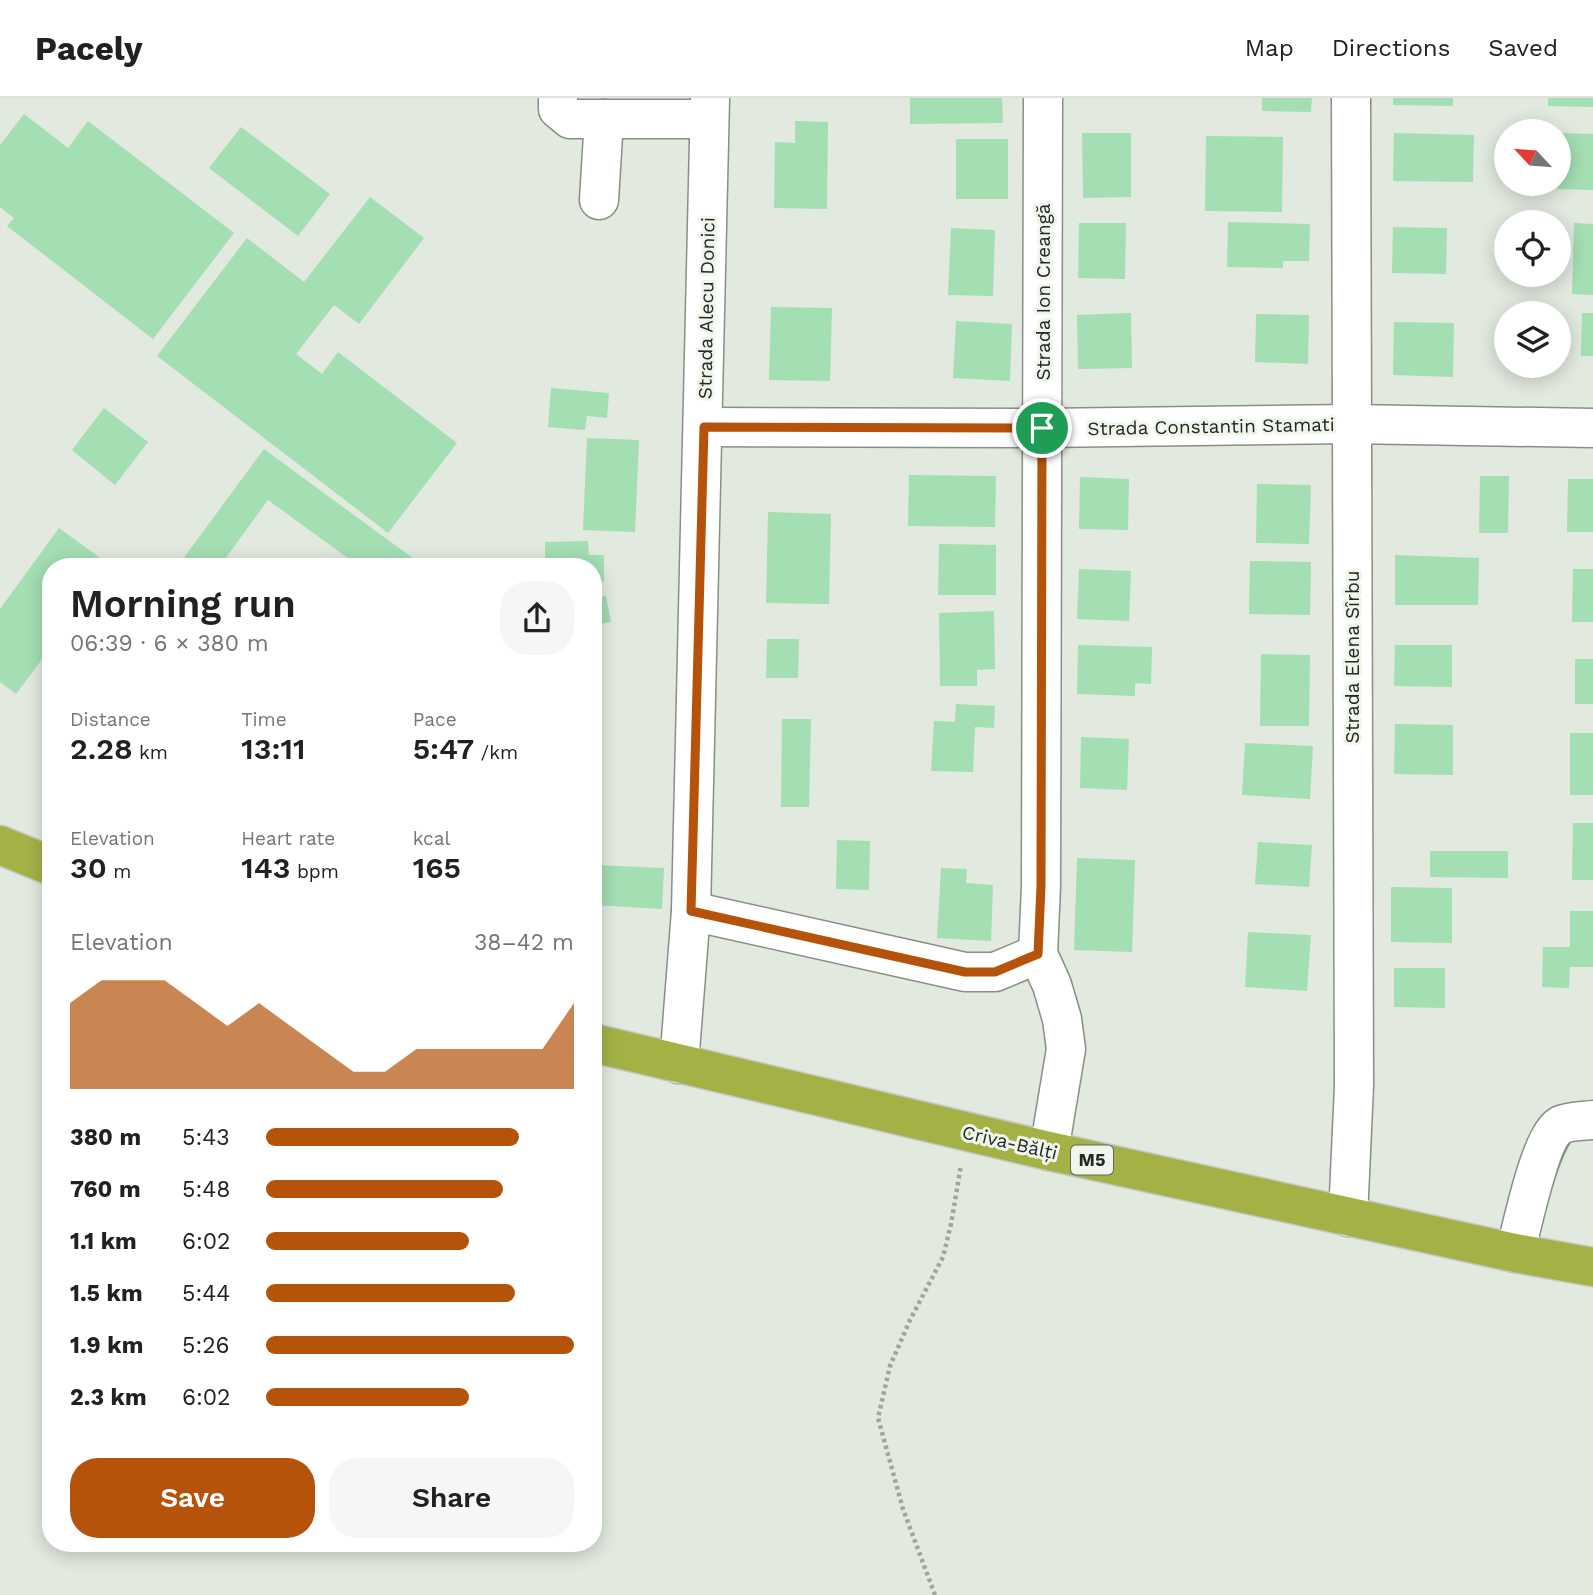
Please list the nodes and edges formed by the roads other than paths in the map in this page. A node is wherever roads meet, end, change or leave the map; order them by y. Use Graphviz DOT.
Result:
graph roads {
  1 [pos="558,98"];
  2 [pos="1043,98"];
  3 [pos="1351,98"];
  4 [pos="709,109"];
  5 [pos="604,119"];
  6 [pos="599,200"];
  7 [pos="1350,424"];
  8 [pos="704,427"];
  9 [pos="1042,428"];
  10 [pos="1593,428"];
  11 [pos="0,845"];
  12 [pos="42,862"];
  13 [pos="691,911"];
  14 [pos="1038,954"];
  15 [pos="602,1045"];
  16 [pos="679,1064"];
  17 [pos="1593,1120"];
  18 [pos="1049,1151"];
  19 [pos="1348,1217"];
  20 [pos="1515,1252"];
  21 [pos="1593,1267"];
  1 -- 5 [label="street"];
  2 -- 9 [label="street, Strada Ion Creangă"];
  3 -- 7 [label="street, Strada Elena Sîrbu"];
  4 -- 5 [label="street"];
  4 -- 8 [label="street, Strada Alecu Donici"];
  5 -- 6 [label="street"];
  7 -- 9 [label="street, Strada Constantin Stamati"];
  7 -- 10 [label="street, Strada Constantin Stamati"];
  7 -- 19 [label="street, Strada Elena Sîrbu"];
  8 -- 9 [label="street, Strada Constantin Stamati"];
  8 -- 13 [label="street, Strada Alecu Donici"];
  9 -- 14 [label="street, Strada Ion Creangă"];
  11 -- 12 [label="highway"];
  13 -- 14 [label="street"];
  13 -- 16 [label="street, Strada Alecu Donici"];
  14 -- 18 [label="street, Strada Ion Creangă"];
  15 -- 16 [label="highway, Criva-Bălți / M5"];
  16 -- 18 [label="highway, Criva-Bălți / M5"];
  17 -- 20 [label="street"];
  18 -- 19 [label="highway, Criva-Bălți / M5"];
  19 -- 20 [label="highway, Criva-Bălți / M5"];
  20 -- 21 [label="highway, Criva-Bălți / M5"];
}
